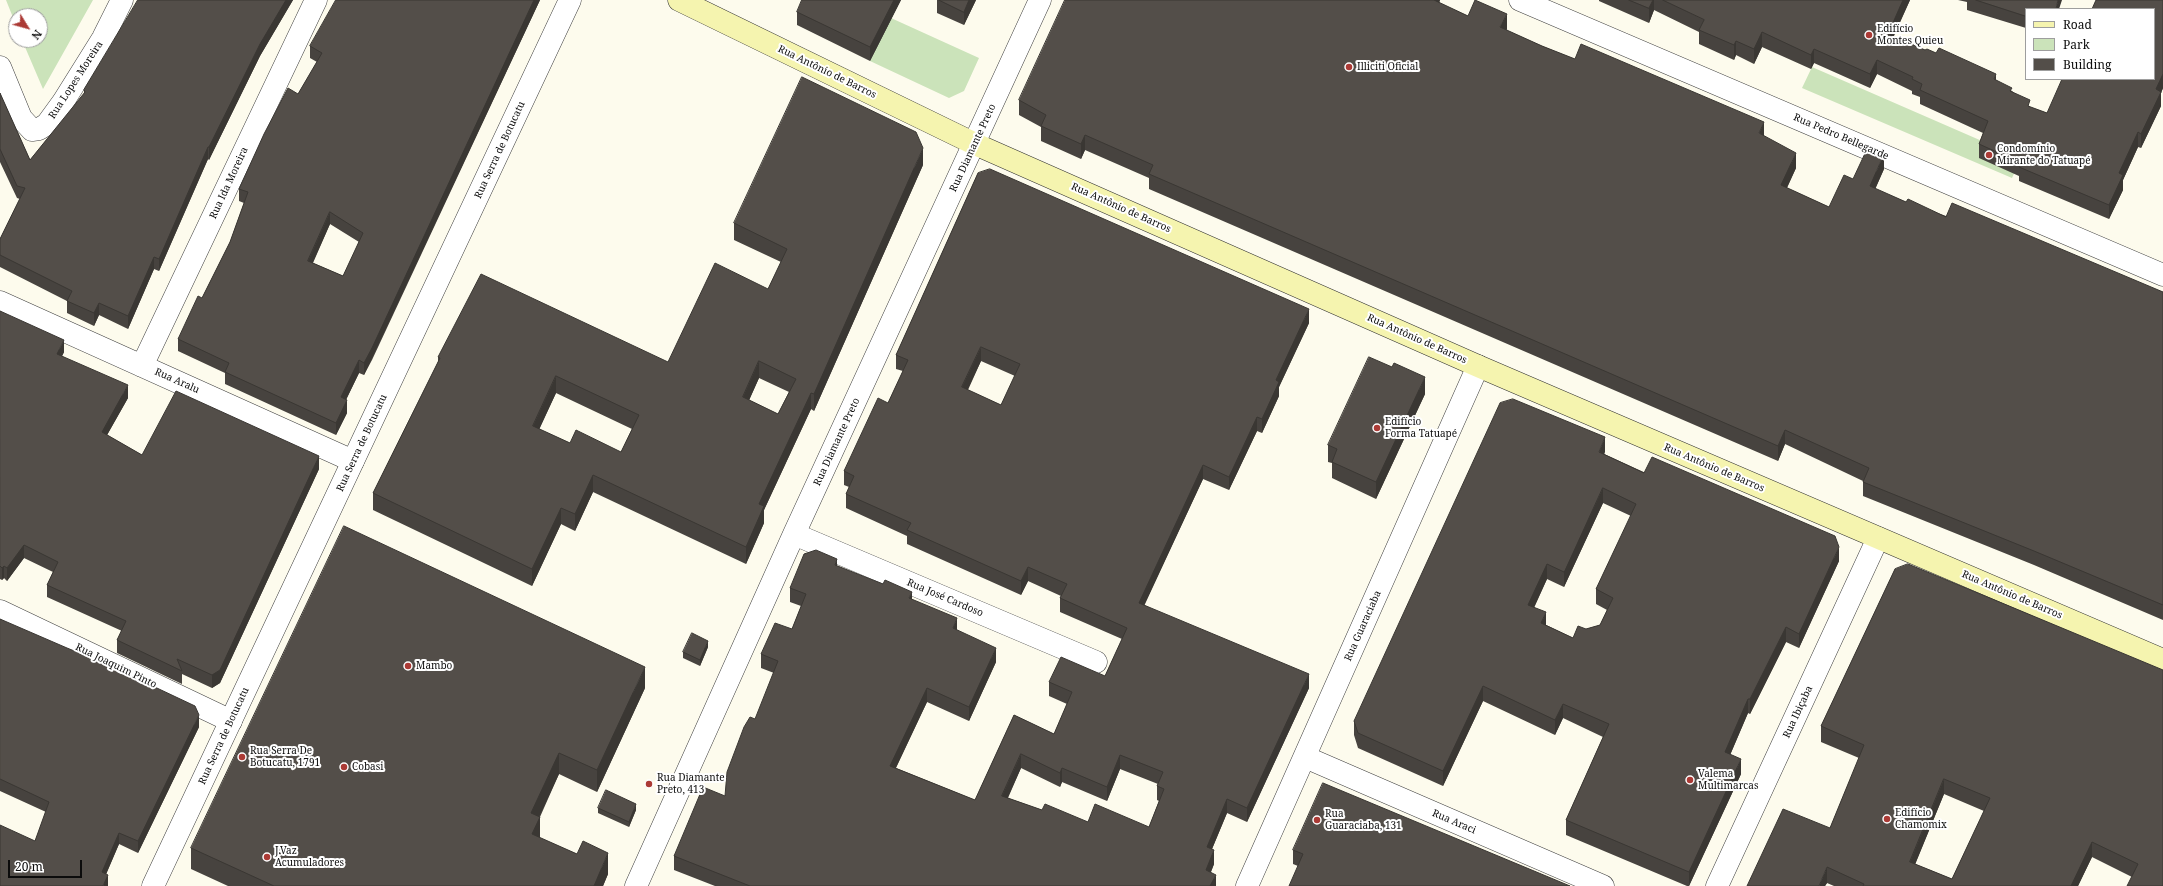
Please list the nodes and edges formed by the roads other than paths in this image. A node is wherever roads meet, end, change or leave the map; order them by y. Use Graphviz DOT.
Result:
graph roads {
  1 [pos="122,0"];
  2 [pos="316,0"];
  3 [pos="570,0"];
  4 [pos="679,0"];
  5 [pos="1040,0"];
  6 [pos="1520,0"];
  7 [pos="0,67"];
  8 [pos="975,144"];
  9 [pos="2163,275"];
  10 [pos="0,302"];
  11 [pos="142,366"];
  12 [pos="1478,366"];
  13 [pos="353,461"];
  14 [pos="794,534"];
  15 [pos="1878,538"];
  16 [pos="0,611"];
  17 [pos="2163,660"];
  18 [pos="1096,662"];
  19 [pos="231,721"];
  20 [pos="1305,757"];
  21 [pos="153,886"];
  22 [pos="636,886"];
  23 [pos="1247,886"];
  24 [pos="1603,886"];
  25 [pos="1717,886"];
  1 -- 7 [label="street, Rua Lopes Moreira"];
  2 -- 11 [label="street, Rua Ida Moreira"];
  3 -- 13 [label="street, Rua Serra de Botucatu"];
  4 -- 8 [label="main road, Rua Antônio de Barros"];
  5 -- 8 [label="street, Rua Diamante Preto"];
  6 -- 9 [label="street, Rua Pedro Bellegarde"];
  8 -- 12 [label="main road, Rua Antônio de Barros"];
  8 -- 14 [label="street, Rua Diamante Preto"];
  10 -- 11 [label="street, Rua Aralu"];
  11 -- 13 [label="street, Rua Aralu"];
  12 -- 15 [label="main road, Rua Antônio de Barros"];
  12 -- 20 [label="street, Rua Guaraciaba"];
  13 -- 19 [label="street, Rua Serra de Botucatu"];
  14 -- 18 [label="street, Rua José Cardoso"];
  14 -- 22 [label="street, Rua Diamante Preto"];
  15 -- 17 [label="main road, Rua Antônio de Barros"];
  15 -- 25 [label="street, Rua Ibiçaba"];
  16 -- 19 [label="street, Rua Joaquim Pinto"];
  19 -- 21 [label="street, Rua Serra de Botucatu"];
  20 -- 23 [label="street, Rua Guaraciaba"];
  20 -- 24 [label="street, Rua Araci"];
}
